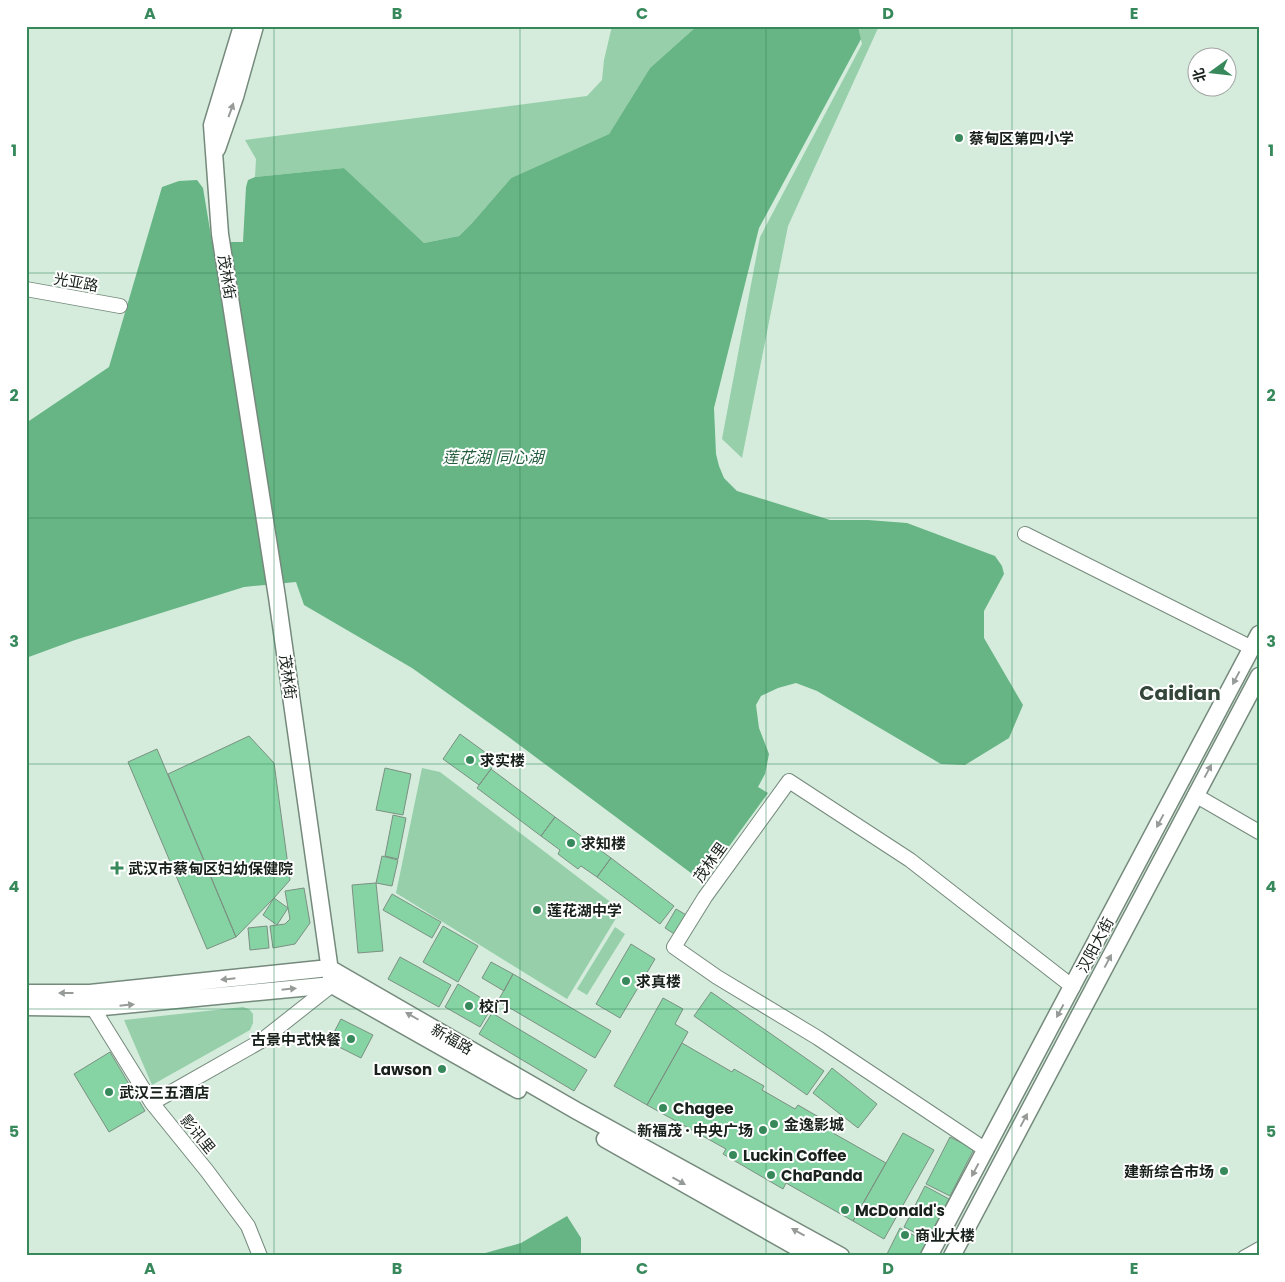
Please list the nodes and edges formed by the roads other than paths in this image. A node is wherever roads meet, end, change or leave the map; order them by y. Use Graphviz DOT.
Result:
graph roads {
  1 [pos="242,26"];
  2 [pos="256,26"];
  3 [pos="214,156"];
  4 [pos="26,289"];
  5 [pos="120,306"];
  6 [pos="1025,534"];
  7 [pos="1255,641"];
  8 [pos="1259,676"];
  9 [pos="1195,795"];
  10 [pos="1259,832"];
  11 [pos="329,968"];
  12 [pos="332,985"];
  13 [pos="1073,987"];
  14 [pos="26,993"];
  15 [pos="26,1007"];
  16 [pos="93,1008"];
  17 [pos="152,1103"];
  18 [pos="986,1150"];
  19 [pos="1259,1247"];
  20 [pos="260,1256"];
  21 [pos="812,1256"];
  22 [pos="841,1256"];
  23 [pos="929,1256"];
  24 [pos="952,1256"];
  25 [pos="1243,1256"];
  1 -- 3 [label="street, 茂林街"];
  3 -- 2 [label="street, 茂林街, one-way"];
  3 -- 11 [label="street, 茂林街"];
  4 -- 5 [label="street, 光亚路"];
  6 -- 7 [label="street"];
  7 -- 13 [label="street, 汉阳大街, one-way"];
  9 -- 8 [label="street, 汉阳大街, one-way"];
  9 -- 10 [label="street"];
  24 -- 9 [label="street, 汉阳大街, one-way"];
  11 -- 12 [label="street, 茂林街"];
  11 -- 14 [label="street, one-way"];
  22 -- 11 [label="street, 新福路, one-way"];
  16 -- 12 [label="street, one-way"];
  12 -- 17 [label="street"];
  12 -- 21 [label="street, 新福路, one-way"];
  13 -- 18 [label="street, 汉阳大街, one-way"];
  13 -- 18 [label="street, 茂林里"];
  15 -- 16 [label="street"];
  16 -- 17 [label="street, 影讯里"];
  17 -- 20 [label="street, 影讯里"];
  18 -- 23 [label="street, 汉阳大街, one-way"];
  19 -- 25 [label="street"];
}
